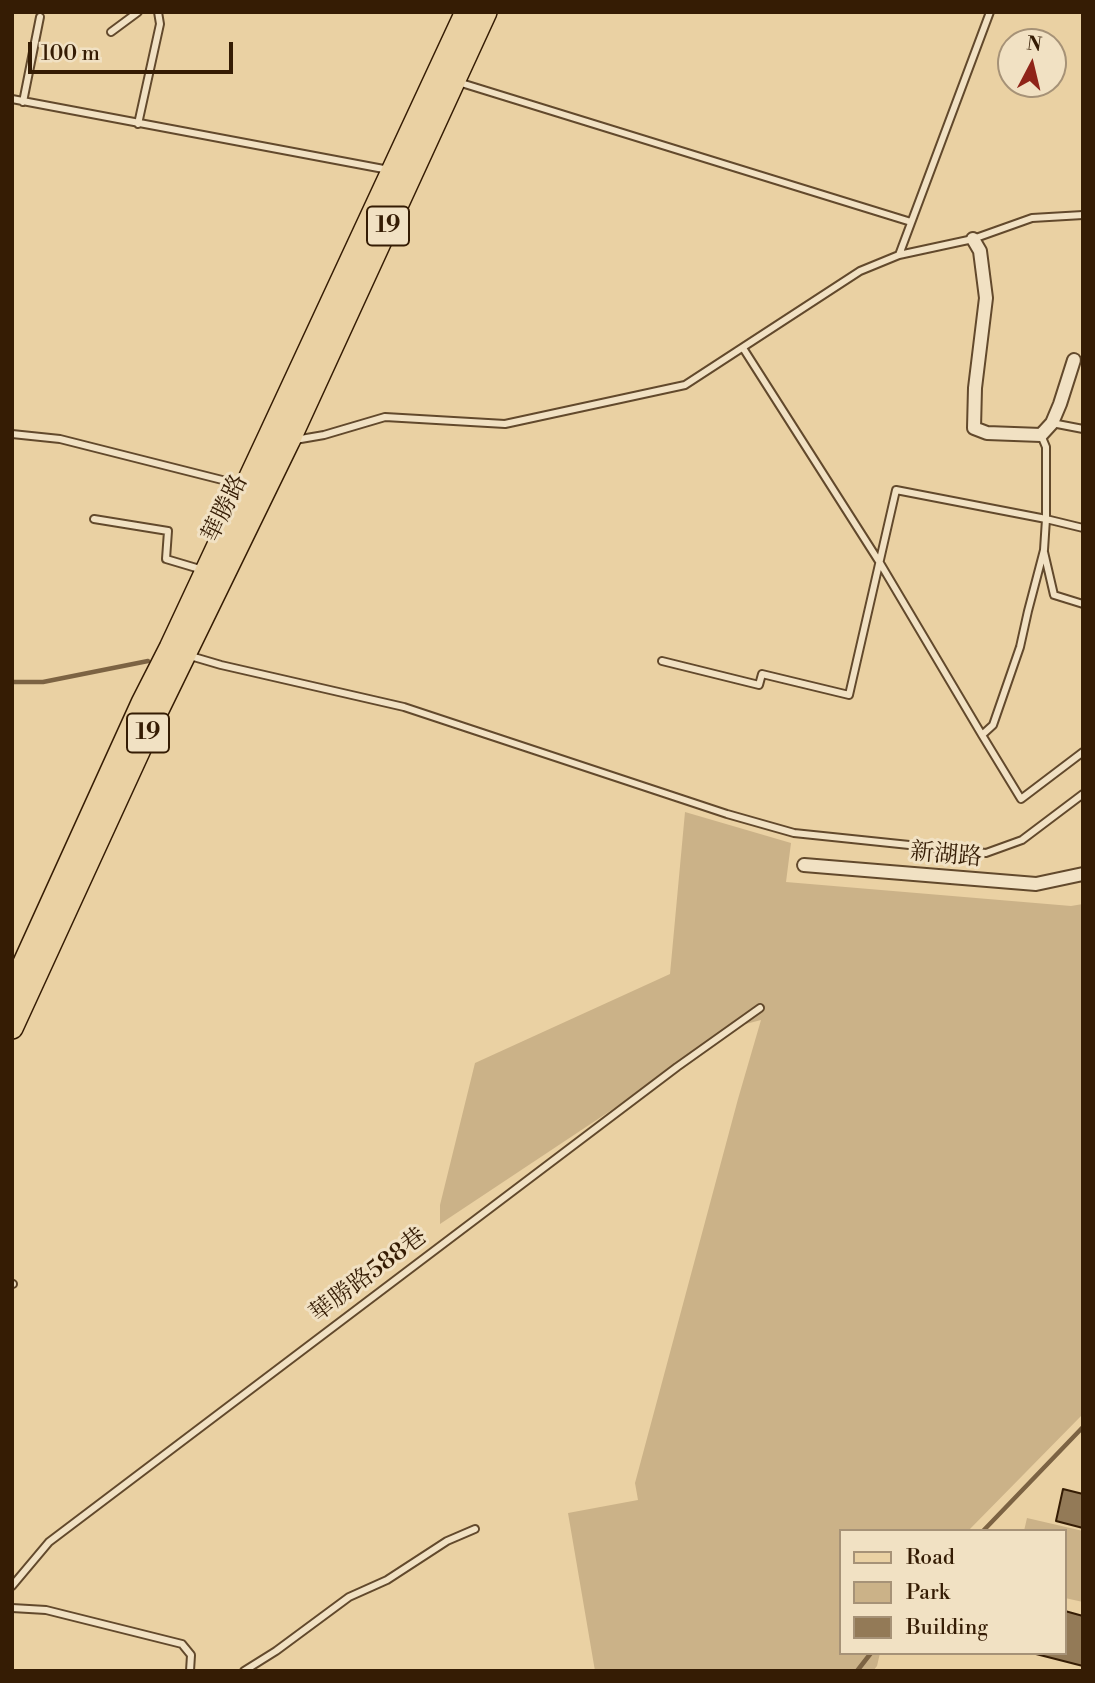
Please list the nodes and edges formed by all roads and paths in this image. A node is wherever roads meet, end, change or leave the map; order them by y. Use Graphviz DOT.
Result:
graph roads {
  1 [pos="138,12"];
  2 [pos="158,12"];
  3 [pos="466,12"];
  4 [pos="486,12"];
  5 [pos="990,12"];
  6 [pos="40,18"];
  7 [pos="111,32"];
  8 [pos="446,77"];
  9 [pos="12,99"];
  10 [pos="23,102"];
  11 [pos="138,124"];
  12 [pos="401,175"];
  13 [pos="1083,215"];
  14 [pos="911,222"];
  15 [pos="973,239"];
  16 [pos="899,255"];
  17 [pos="743,348"];
  18 [pos="1074,360"];
  19 [pos="1052,423"];
  20 [pos="1083,429"];
  21 [pos="12,434"];
  22 [pos="1041,435"];
  23 [pos="280,437"];
  24 [pos="254,489"];
  25 [pos="94,519"];
  26 [pos="1046,519"];
  27 [pos="1083,528"];
  28 [pos="1044,550"];
  29 [pos="880,564"];
  30 [pos="205,571"];
  31 [pos="1083,604"];
  32 [pos="178,651"];
  33 [pos="662,661"];
  34 [pos="982,736"];
  35 [pos="1083,752"];
  36 [pos="1083,794"];
  37 [pos="804,866"];
  38 [pos="1083,874"];
  39 [pos="12,989"];
  40 [pos="760,1008"];
  41 [pos="12,1028"];
  42 [pos="475,1530"];
  43 [pos="12,1586"];
  44 [pos="12,1608"];
  45 [pos="190,1671"];
  46 [pos="244,1671"];
  1 -- 7 [label="lane"];
  2 -- 11 [label="lane"];
  3 -- 8 [label="main road, 華勝路 / 19"];
  4 -- 8 [label="main road, 華勝路 / 19"];
  5 -- 14 [label="lane"];
  6 -- 10 [label="lane"];
  8 -- 12 [label="main road, 華勝路 / 19"];
  8 -- 14 [label="lane"];
  9 -- 10 [label="lane"];
  10 -- 11 [label="lane"];
  11 -- 12 [label="lane"];
  12 -- 23 [label="main road, 華勝路 / 19"];
  13 -- 15 [label="lane"];
  14 -- 16 [label="lane"];
  15 -- 16 [label="lane"];
  15 -- 22 [label="street"];
  16 -- 17 [label="lane"];
  17 -- 23 [label="lane"];
  17 -- 29 [label="lane"];
  18 -- 19 [label="street"];
  19 -- 20 [label="lane"];
  19 -- 22 [label="street"];
  21 -- 24 [label="lane"];
  22 -- 26 [label="lane"];
  23 -- 24 [label="main road, 華勝路 / 19"];
  24 -- 30 [label="main road, 華勝路 / 19"];
  24 -- 32 [label="main road, 華勝路 / 19"];
  25 -- 30 [label="lane"];
  26 -- 27 [label="lane"];
  26 -- 28 [label="lane"];
  26 -- 29 [label="lane"];
  28 -- 31 [label="lane"];
  28 -- 34 [label="lane"];
  29 -- 33 [label="lane"];
  29 -- 34 [label="lane"];
  30 -- 32 [label="main road, 華勝路 / 19"];
  32 -- 36 [label="lane"];
  32 -- 39 [label="main road, 華勝路 / 19"];
  32 -- 41 [label="main road, 華勝路 / 19"];
  34 -- 35 [label="lane"];
  37 -- 38 [label="street, 新湖路"];
  40 -- 43 [label="lane, 華勝路588巷"];
  42 -- 46 [label="lane"];
  44 -- 45 [label="lane"];
}
